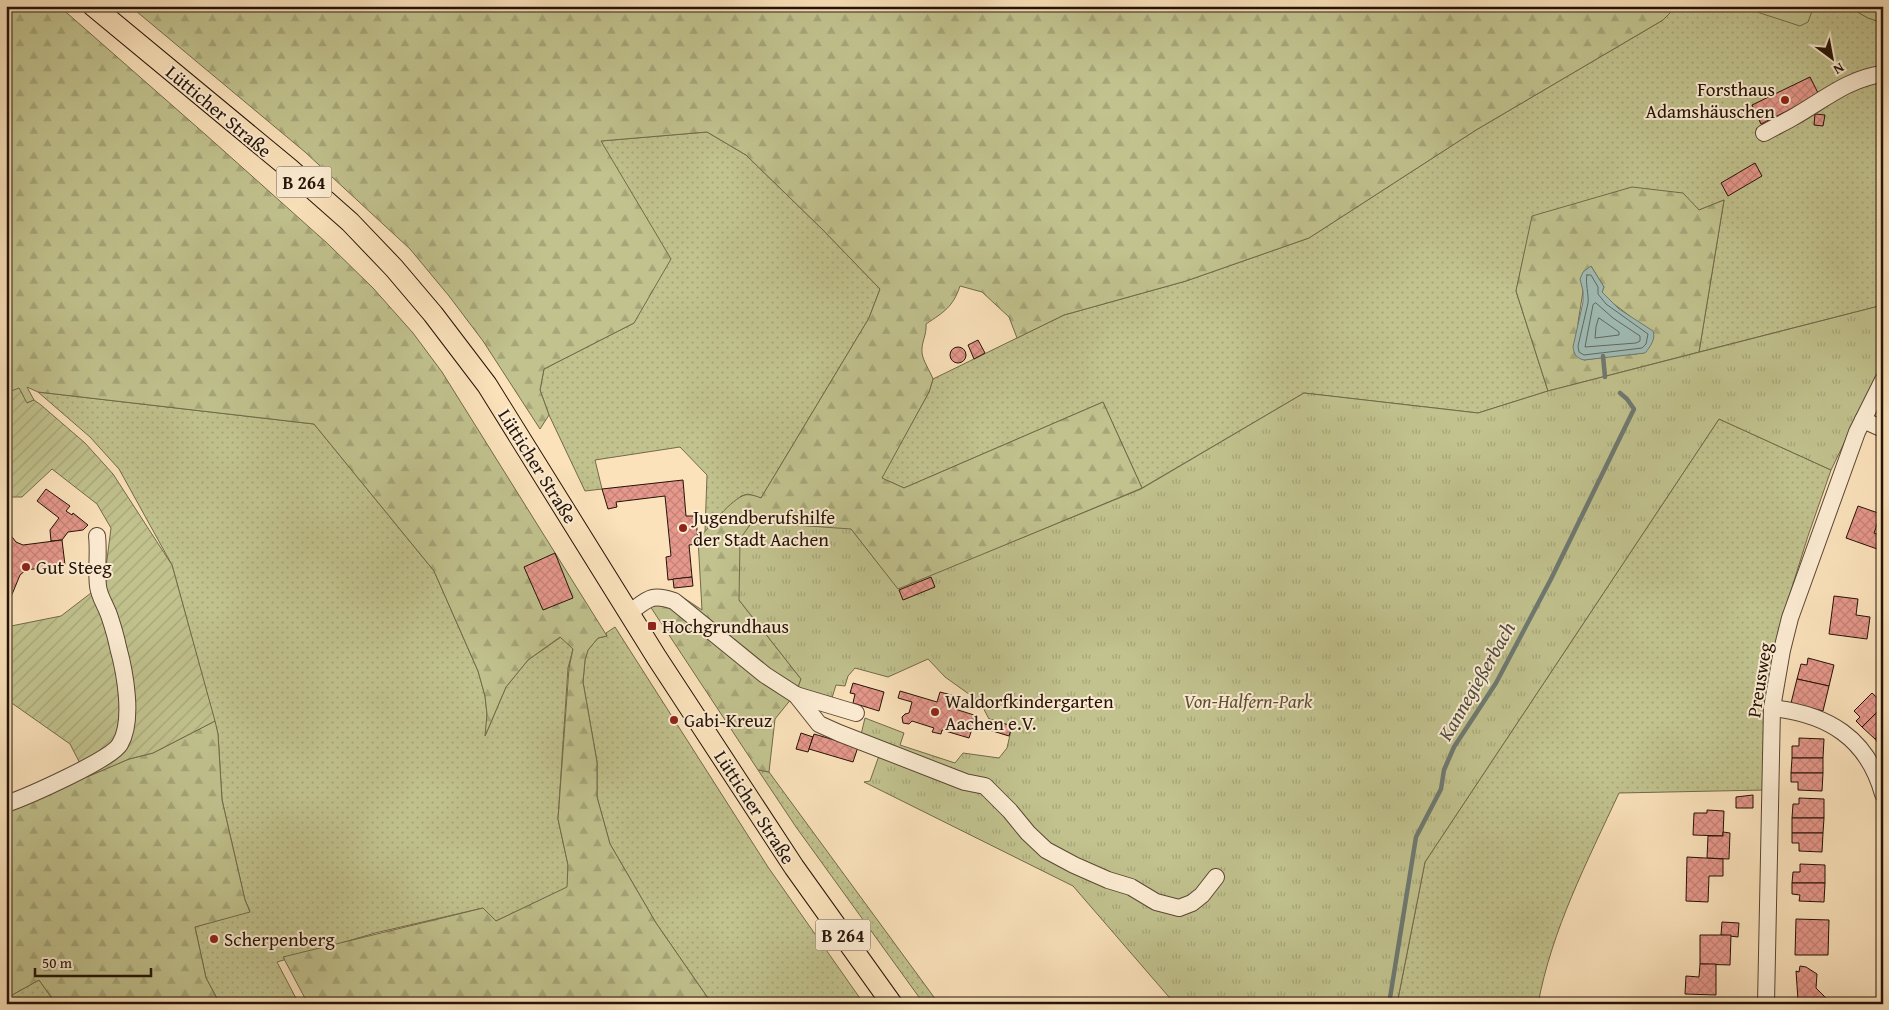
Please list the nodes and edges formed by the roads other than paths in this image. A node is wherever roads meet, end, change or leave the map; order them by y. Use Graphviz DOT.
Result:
graph roads {
  1 [pos="93,6"];
  2 [pos="1883,74"];
  3 [pos="1764,132"];
  4 [pos="1883,380"];
  5 [pos="1863,420"];
  6 [pos="1883,429"];
  7 [pos="97,536"];
  8 [pos="629,613"];
  9 [pos="796,695"];
  10 [pos="1772,708"];
  11 [pos="856,713"];
  12 [pos="1883,794"];
  13 [pos="6,804"];
  14 [pos="1216,877"];
  15 [pos="892,1004"];
  16 [pos="1766,1004"];
  1 -- 8 [label="main road, Lütticher Straße / B 264"];
  2 -- 3 [label="street"];
  4 -- 5 [label="street, Preusweg"];
  5 -- 6 [label="street"];
  5 -- 10 [label="street, Preusweg"];
  7 -- 13 [label="street"];
  8 -- 9 [label="street"];
  8 -- 15 [label="main road, Lütticher Straße / B 264"];
  9 -- 11 [label="street"];
  9 -- 14 [label="street"];
  10 -- 12 [label="street"];
  10 -- 16 [label="street, Preusweg"];
}
